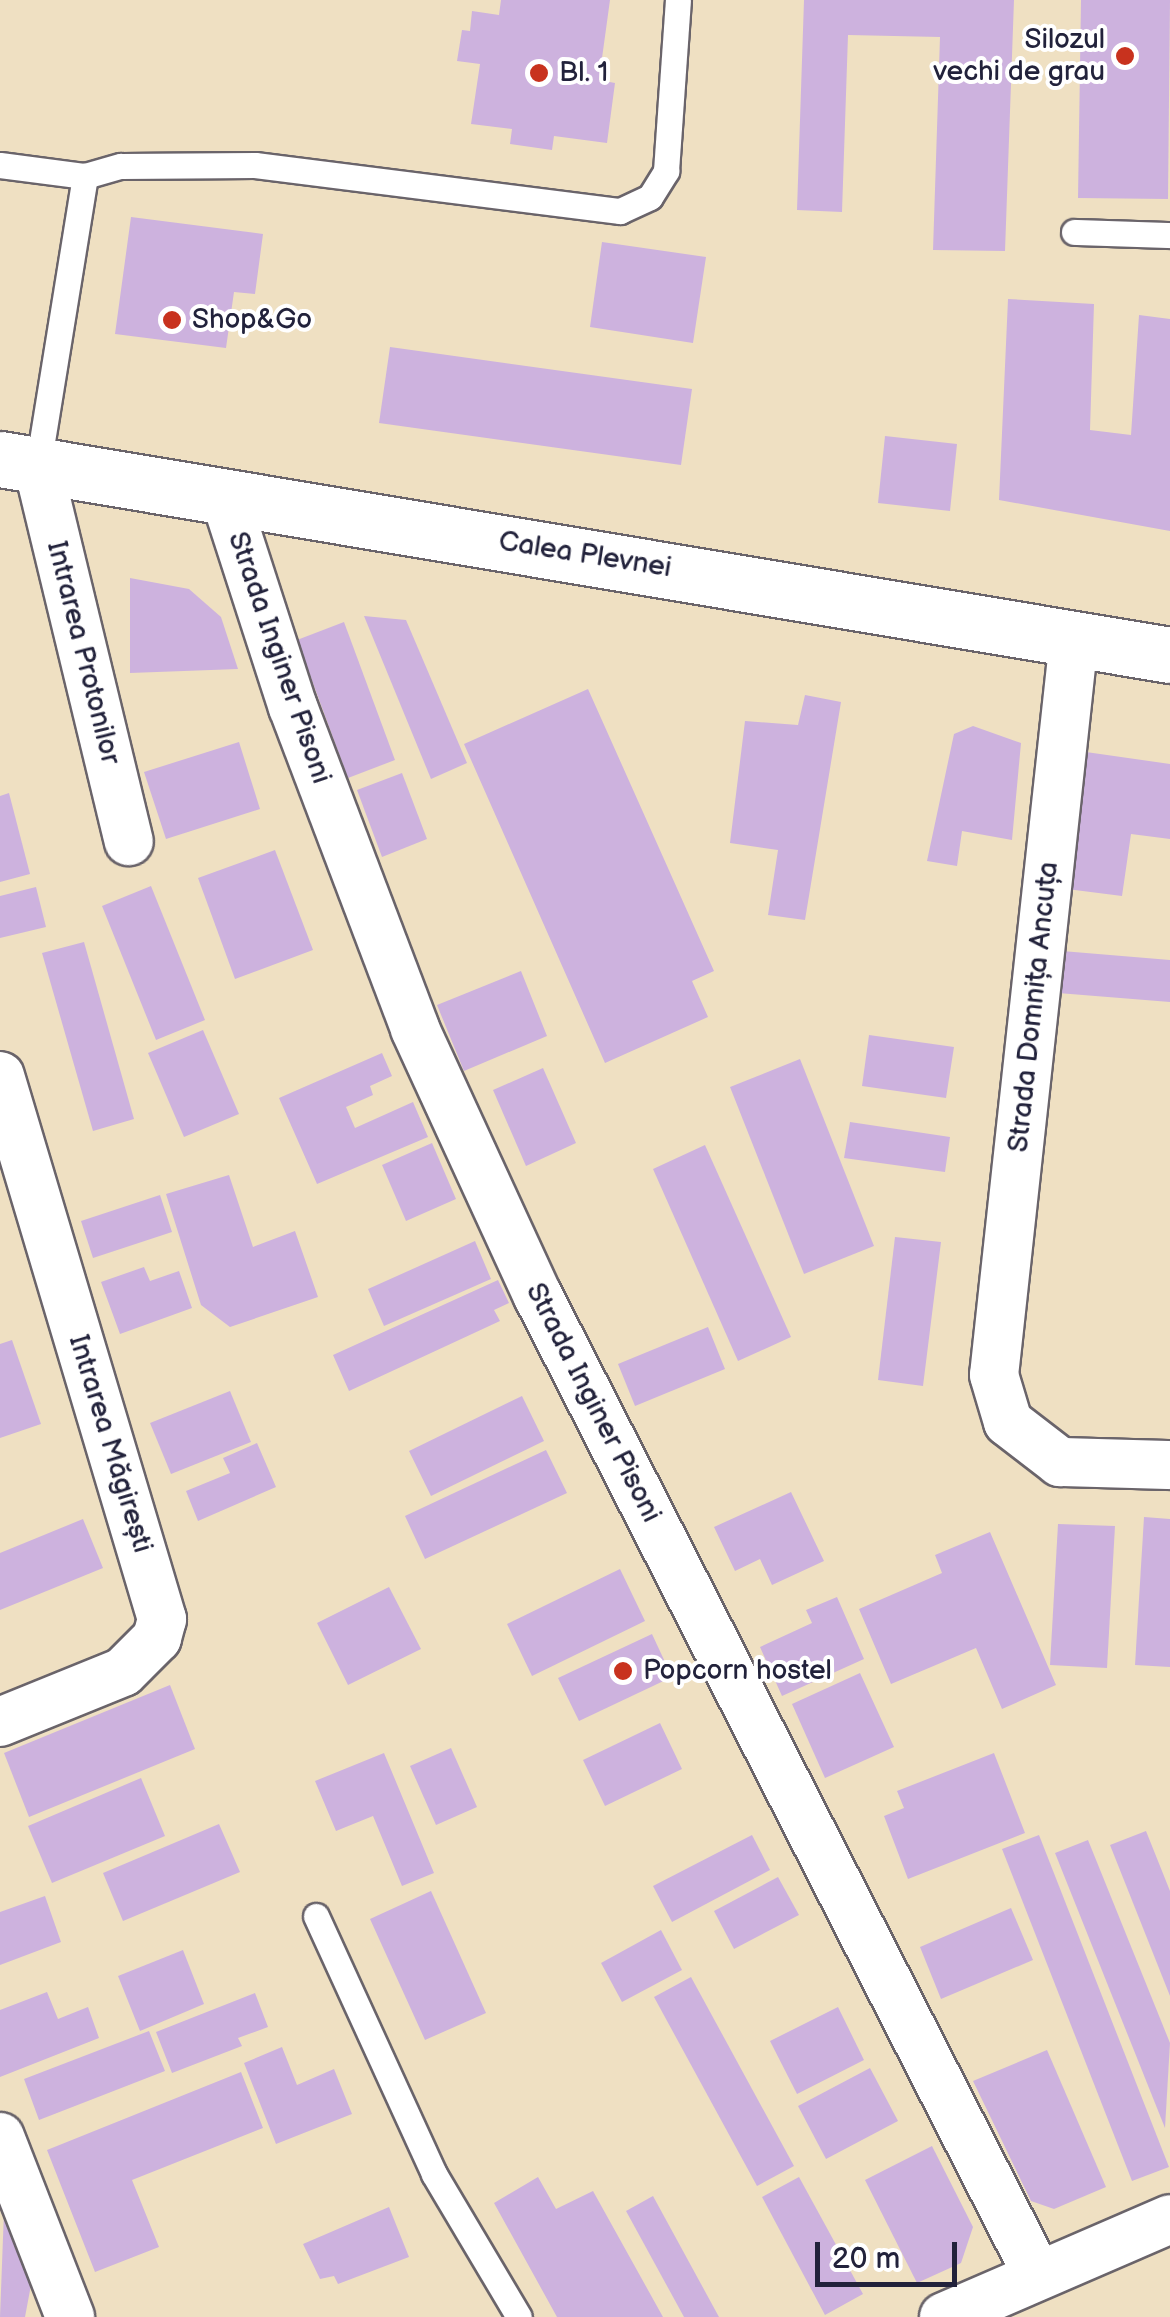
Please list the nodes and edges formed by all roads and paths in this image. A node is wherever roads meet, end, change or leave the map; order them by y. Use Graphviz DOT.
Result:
graph roads {
  1 [pos="678,0"];
  2 [pos="0,165"];
  3 [pos="85,176"];
  4 [pos="1074,232"];
  5 [pos="1170,235"];
  6 [pos="19,462"];
  7 [pos="225,497"];
  8 [pos="1074,639"];
  9 [pos="1170,655"];
  10 [pos="128,841"];
  11 [pos="0,1076"];
  12 [pos="1170,1466"];
  13 [pos="0,1722"];
  14 [pos="316,1916"];
  15 [pos="0,2137"];
  16 [pos="1170,2220"];
  17 [pos="1038,2276"];
  18 [pos="70,2317"];
  19 [pos="519,2317"];
  20 [pos="944,2317"];
  1 -- 3 [label="lane"];
  2 -- 3 [label="lane"];
  3 -- 6 [label="lane"];
  4 -- 5 [label="lane"];
  6 -- 7 [label="main road, Calea Plevnei"];
  6 -- 10 [label="street, Intrarea Protonilor"];
  7 -- 8 [label="main road, Calea Plevnei"];
  7 -- 17 [label="street, Strada Inginer Pisoni"];
  8 -- 9 [label="main road, Calea Plevnei"];
  8 -- 12 [label="street, Strada Domnița Ancuța"];
  11 -- 13 [label="street, Intrarea Măgirești"];
  14 -- 19 [label="lane"];
  15 -- 18 [label="street"];
  16 -- 17 [label="street"];
  17 -- 20 [label="street"];
}
